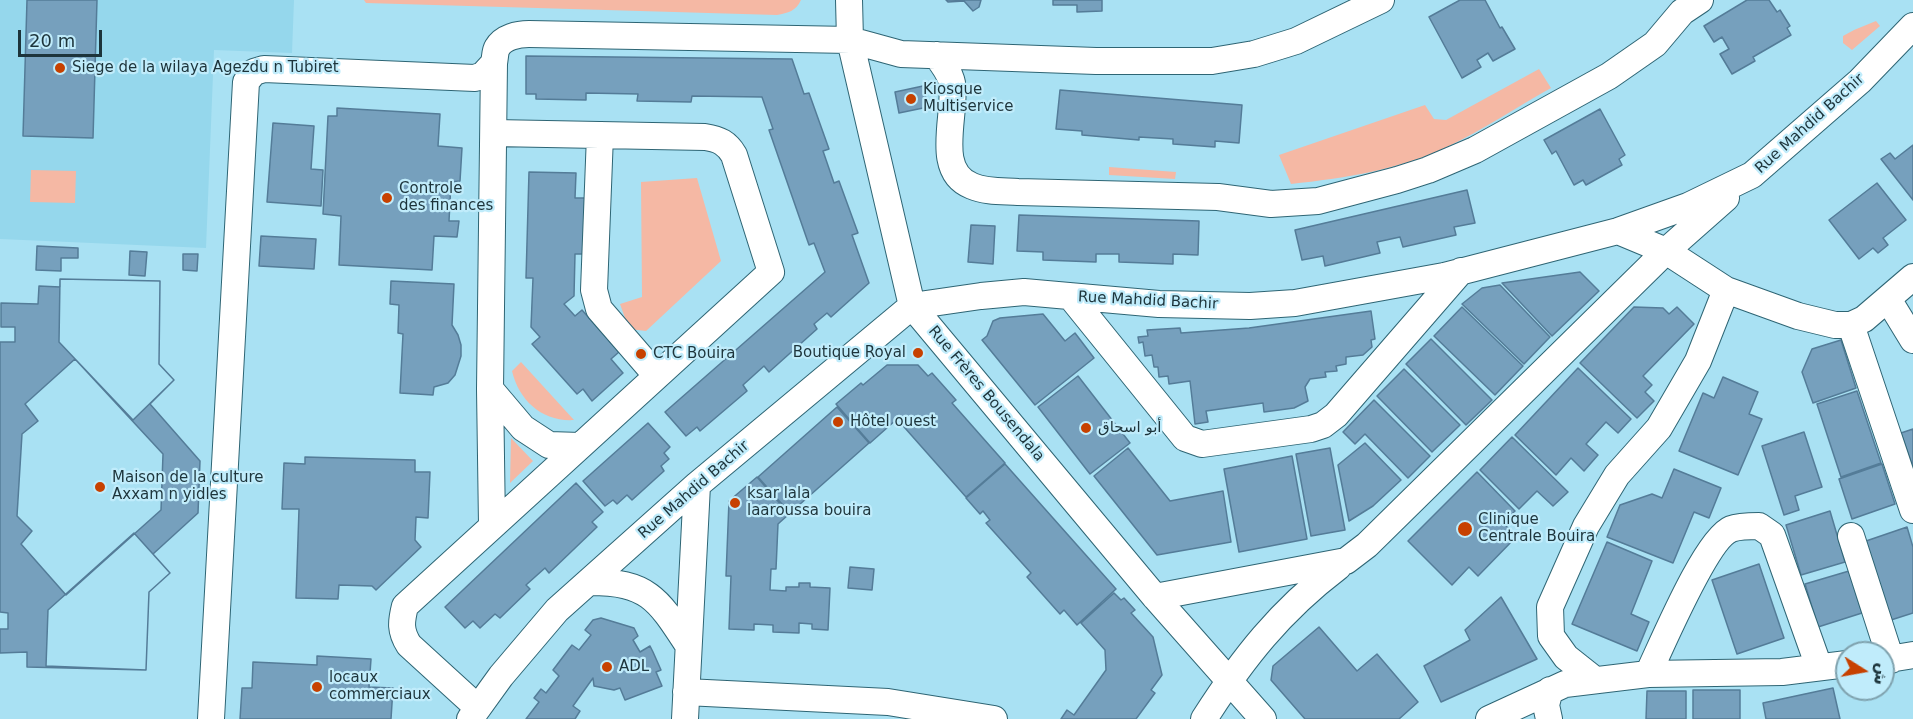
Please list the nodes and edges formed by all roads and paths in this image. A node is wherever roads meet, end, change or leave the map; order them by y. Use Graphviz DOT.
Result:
graph roads {
  1 [pos="849,0"];
  2 [pos="1381,0"];
  3 [pos="1700,0"];
  4 [pos="1913,26"];
  5 [pos="850,40"];
  6 [pos="936,55"];
  7 [pos="494,63"];
  8 [pos="494,133"];
  9 [pos="600,135"];
  10 [pos="1752,175"];
  11 [pos="1618,231"];
  12 [pos="1666,251"];
  13 [pos="1461,271"];
  14 [pos="1913,277"];
  15 [pos="1726,290"];
  16 [pos="1071,297"];
  17 [pos="1888,299"];
  18 [pos="912,306"];
  19 [pos="1851,325"];
  20 [pos="1913,340"];
  21 [pos="657,376"];
  22 [pos="490,389"];
  23 [pos="580,446"];
  24 [pos="697,485"];
  25 [pos="1913,510"];
  26 [pos="492,525"];
  27 [pos="1851,536"];
  28 [pos="1346,561"];
  29 [pos="590,582"];
  30 [pos="1155,597"];
  31 [pos="688,645"];
  32 [pos="1896,658"];
  33 [pos="1835,665"];
  34 [pos="1819,667"];
  35 [pos="1648,674"];
  36 [pos="1595,680"];
  37 [pos="1228,681"];
  38 [pos="1550,690"];
  39 [pos="681,711"];
  40 [pos="474,713"];
  41 [pos="211,719"];
  42 [pos="994,719"];
  43 [pos="1204,719"];
  44 [pos="1263,719"];
  45 [pos="1489,719"];
  46 [pos="1549,719"];
  1 -- 5 [label="street, Rue Frères Bousendala"];
  2 -- 6 [label="street"];
  3 -- 6 [label="street"];
  4 -- 10 [label="street, Rue Mahdid Bachir"];
  5 -- 6 [label="street"];
  5 -- 7 [label="street"];
  5 -- 18 [label="street, Rue Frères Bousendala"];
  7 -- 8 [label="street"];
  7 -- 41 [label="street"];
  8 -- 9 [label="street"];
  8 -- 22 [label="street"];
  9 -- 21 [label="street"];
  9 -- 21 [label="street"];
  10 -- 11 [label="street, Rue Mahdid Bachir"];
  10 -- 12 [label="street"];
  11 -- 12 [label="street"];
  11 -- 13 [label="street, Rue Mahdid Bachir"];
  12 -- 15 [label="street"];
  12 -- 28 [label="street"];
  13 -- 16 [label="street, Rue Mahdid Bachir"];
  13 -- 16 [label="street"];
  14 -- 17 [label="street"];
  15 -- 19 [label="street"];
  15 -- 36 [label="street"];
  16 -- 18 [label="street, Rue Mahdid Bachir"];
  17 -- 19 [label="street"];
  17 -- 20 [label="street"];
  18 -- 24 [label="street, Rue Mahdid Bachir"];
  18 -- 30 [label="street, Rue Frères Bousendala"];
  19 -- 25 [label="street"];
  21 -- 23 [label="street"];
  22 -- 23 [label="street"];
  22 -- 26 [label="street"];
  23 -- 26 [label="street"];
  24 -- 29 [label="street, Rue Mahdid Bachir"];
  24 -- 31 [label="street"];
  26 -- 40 [label="street"];
  27 -- 32 [label="street"];
  28 -- 30 [label="street"];
  28 -- 37 [label="street"];
  29 -- 31 [label="street"];
  29 -- 40 [label="street, Rue Mahdid Bachir"];
  30 -- 37 [label="street, Rue Frères Bousendala"];
  31 -- 39 [label="street"];
  33 -- 34 [label="street"];
  34 -- 35 [label="street"];
  34 -- 35 [label="street"];
  35 -- 36 [label="street"];
  36 -- 38 [label="street"];
  37 -- 43 [label="street"];
  37 -- 44 [label="street, Rue Frères Bousendala"];
  38 -- 45 [label="street"];
  38 -- 46 [label="street"];
  39 -- 42 [label="street"];
}
